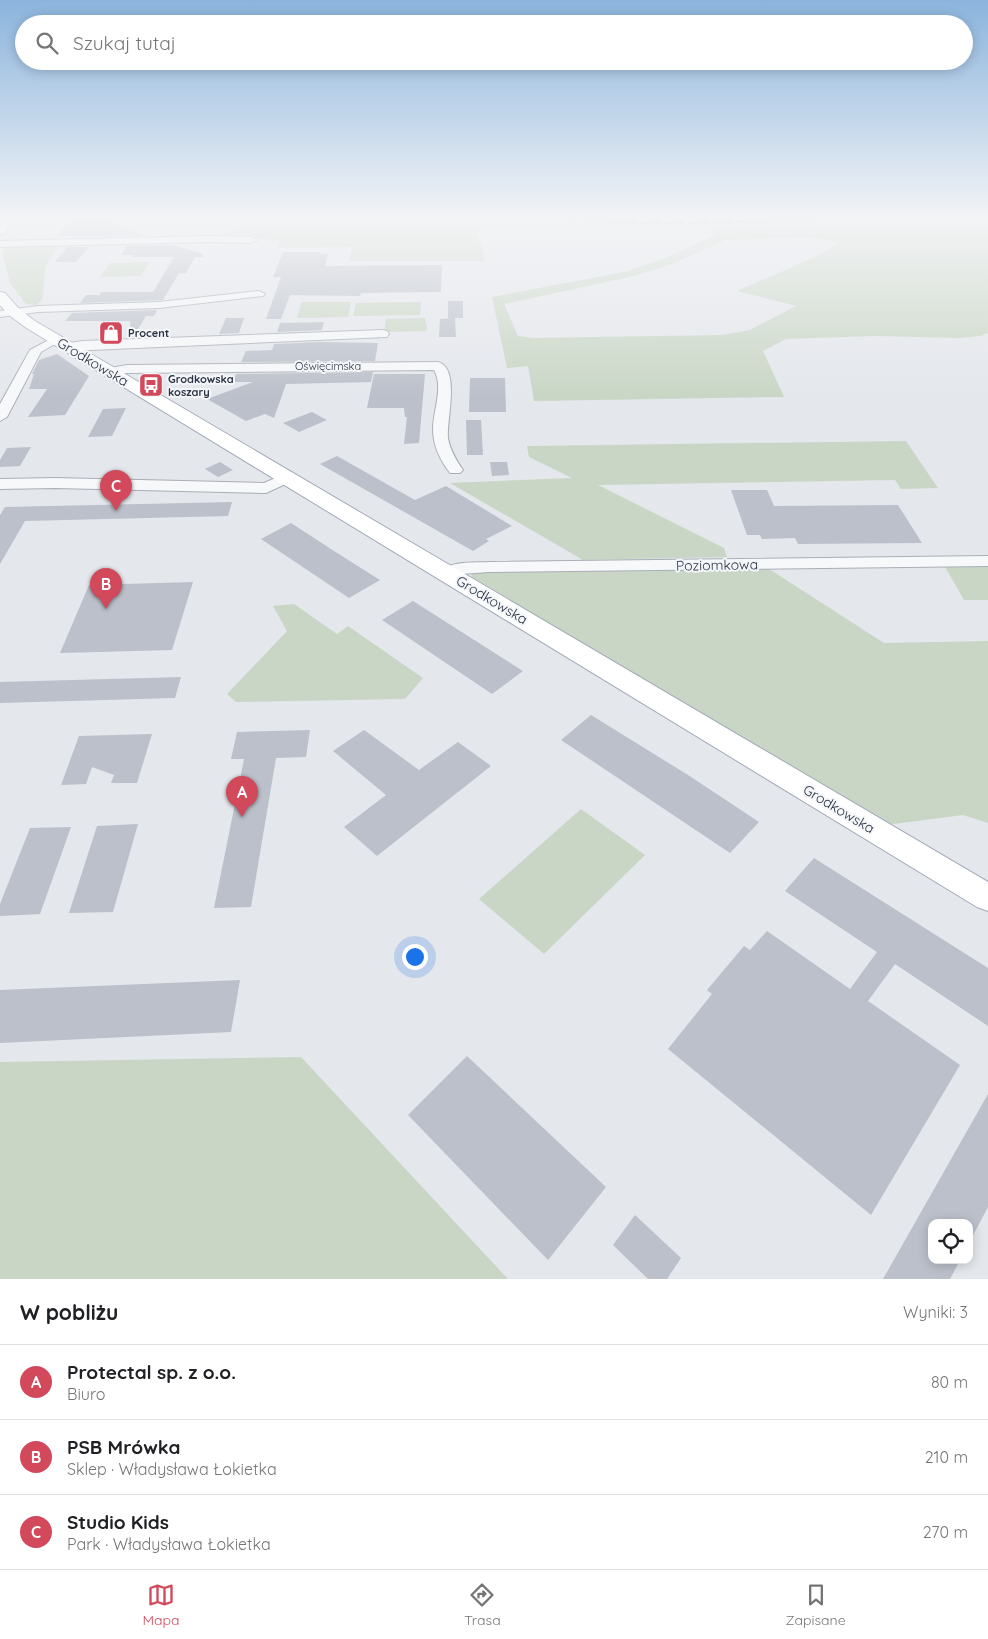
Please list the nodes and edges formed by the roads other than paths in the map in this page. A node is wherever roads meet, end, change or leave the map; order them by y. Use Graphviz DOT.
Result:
graph roads {
  1 [pos="258,294"];
  2 [pos="4,308"];
  3 [pos="383,334"];
  4 [pos="62,343"];
  5 [pos="110,372"];
  6 [pos="2,411"];
  7 [pos="455,470"];
  8 [pos="287,478"];
  9 [pos="0,484"];
  10 [pos="988,561"];
  11 [pos="447,574"];
  12 [pos="988,898"];
  1 -- 2 [label="street"];
  2 -- 4 [label="main road, Grodkowska"];
  3 -- 4 [label="street"];
  4 -- 5 [label="main road, Grodkowska"];
  4 -- 6 [label="street"];
  5 -- 7 [label="street, Oświęcimska"];
  5 -- 8 [label="main road, Grodkowska"];
  8 -- 9 [label="street"];
  8 -- 11 [label="main road, Grodkowska"];
  10 -- 11 [label="street, Poziomkowa"];
  11 -- 12 [label="main road, Grodkowska"];
}
